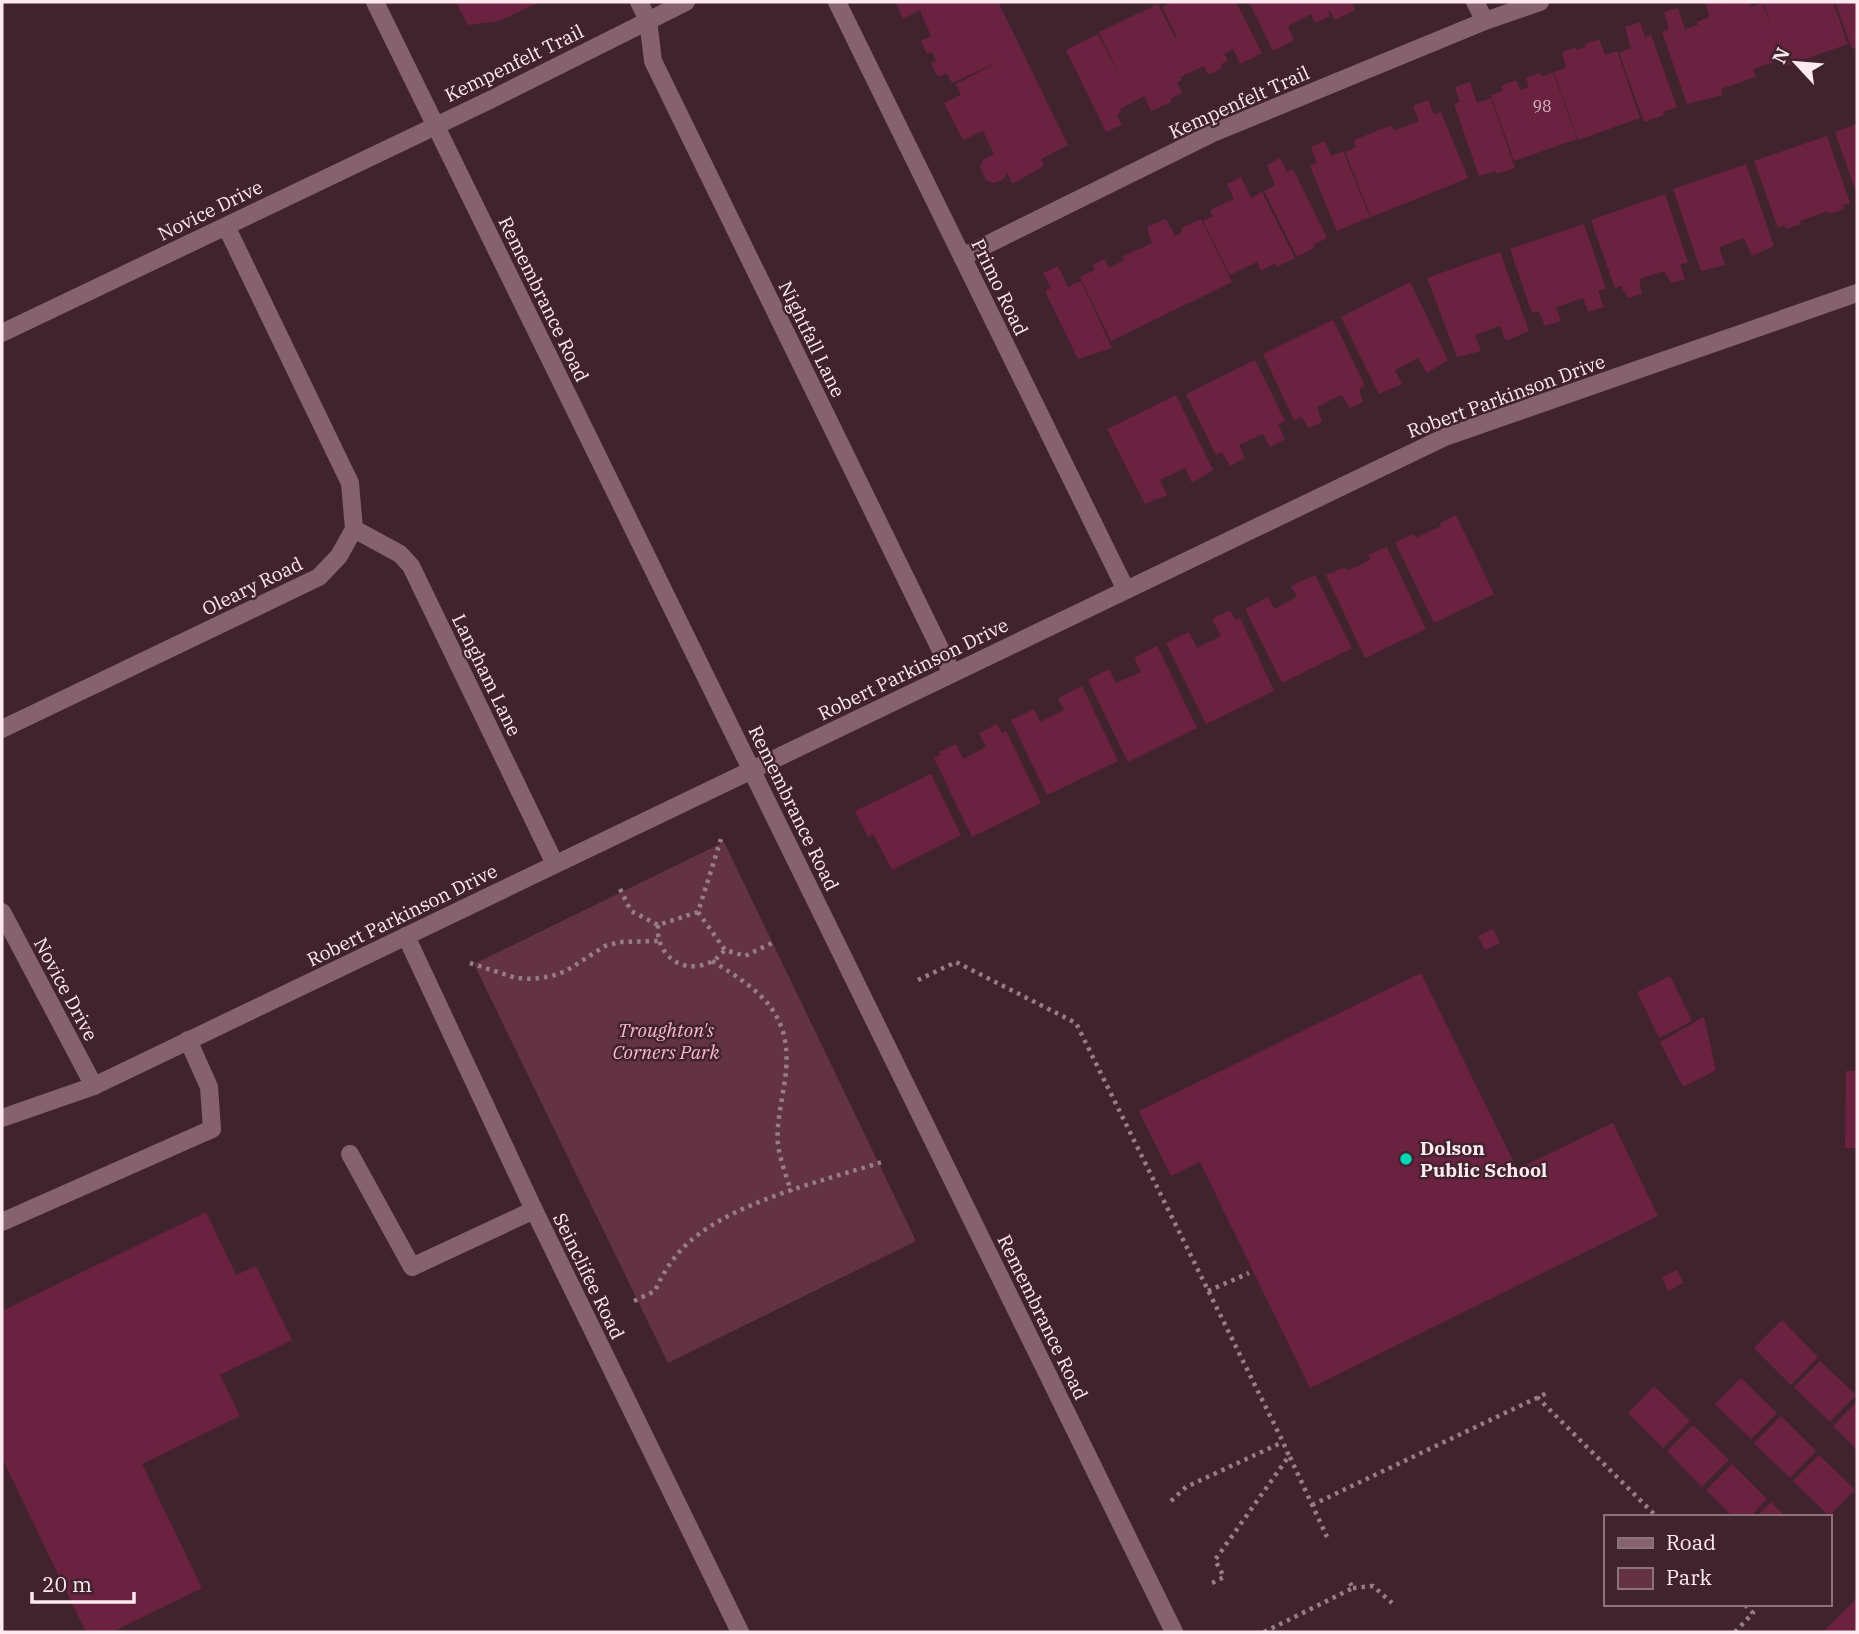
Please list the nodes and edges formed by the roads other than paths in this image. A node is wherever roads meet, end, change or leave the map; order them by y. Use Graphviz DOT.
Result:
graph roads {
  1 [pos="375,2"];
  2 [pos="639,2"];
  3 [pos="686,2"];
  4 [pos="837,2"];
  5 [pos="1475,2"];
  6 [pos="1539,2"];
  7 [pos="648,20"];
  8 [pos="1485,21"];
  9 [pos="436,125"];
  10 [pos="226,226"];
  11 [pos="962,257"];
  12 [pos="1857,293"];
  13 [pos="2,333"];
  14 [pos="354,528"];
  15 [pos="1126,590"];
  16 [pos="952,673"];
  17 [pos="2,729"];
  18 [pos="752,770"];
  19 [pos="555,864"];
  20 [pos="2,912"];
  21 [pos="406,936"];
  22 [pos="188,1040"];
  23 [pos="94,1086"];
  24 [pos="2,1118"];
  25 [pos="350,1154"];
  26 [pos="534,1210"];
  27 [pos="2,1222"];
  28 [pos="740,1632"];
  29 [pos="1174,1632"];
  1 -- 9 [label="street, Remembrance Road"];
  2 -- 7 [label="street, Nightfall Lane"];
  3 -- 7 [label="street, Kempenfelt Trail"];
  4 -- 11 [label="street, Primo Road"];
  5 -- 8 [label="street"];
  6 -- 8 [label="street, Kempenfelt Trail"];
  7 -- 9 [label="street, Kempenfelt Trail"];
  7 -- 16 [label="street, Nightfall Lane"];
  8 -- 11 [label="street, Kempenfelt Trail"];
  9 -- 10 [label="street, Novice Drive"];
  9 -- 18 [label="street, Remembrance Road"];
  10 -- 13 [label="street, Novice Drive"];
  10 -- 14 [label="street"];
  11 -- 15 [label="street, Primo Road"];
  12 -- 15 [label="street, Robert Parkinson Drive"];
  14 -- 17 [label="street, Oleary Road"];
  14 -- 19 [label="street, Langham Lane"];
  15 -- 16 [label="street, Robert Parkinson Drive"];
  16 -- 18 [label="street, Robert Parkinson Drive"];
  18 -- 19 [label="street, Robert Parkinson Drive"];
  18 -- 29 [label="street, Remembrance Road"];
  19 -- 21 [label="street, Robert Parkinson Drive"];
  20 -- 23 [label="street, Novice Drive"];
  21 -- 22 [label="street, Robert Parkinson Drive"];
  21 -- 26 [label="street, Seinclifee Road"];
  22 -- 23 [label="street, Robert Parkinson Drive"];
  22 -- 27 [label="street"];
  23 -- 24 [label="street, Robert Parkinson Drive"];
  25 -- 26 [label="street"];
  26 -- 28 [label="street, Seinclifee Road"];
}
